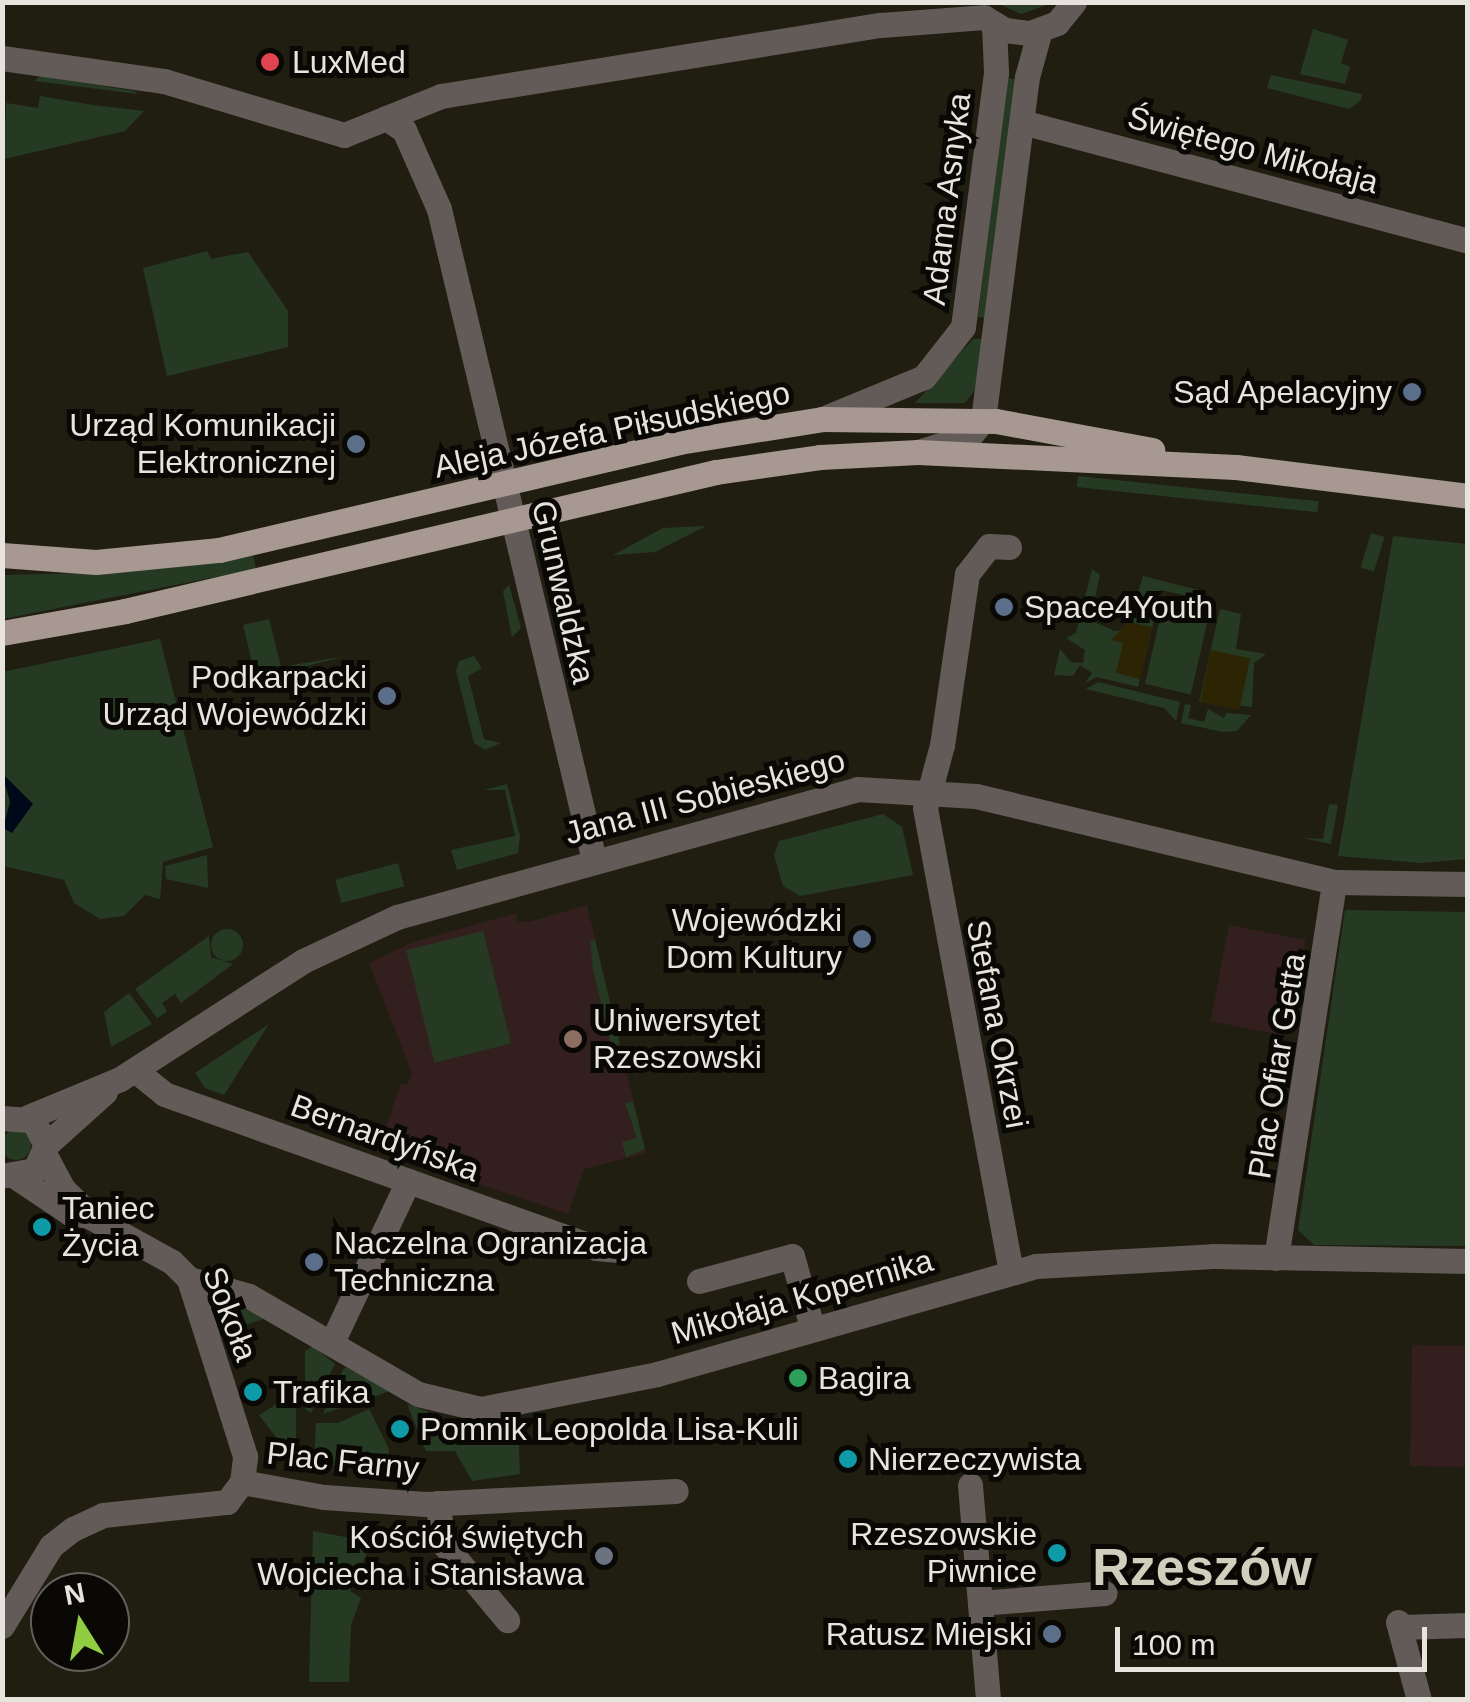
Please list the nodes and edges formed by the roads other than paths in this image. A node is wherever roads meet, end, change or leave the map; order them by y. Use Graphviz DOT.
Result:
graph roads {
  1 [pos="938,2"];
  2 [pos="1074,2"];
  3 [pos="983,15"];
  4 [pos="881,25"];
  5 [pos="1040,30"];
  6 [pos="2,58"];
  7 [pos="386,118"];
  8 [pos="1022,122"];
  9 [pos="1468,241"];
  10 [pos="822,419"];
  11 [pos="983,420"];
  12 [pos="918,452"];
  13 [pos="1236,467"];
  14 [pos="505,484"];
  15 [pos="1468,496"];
  16 [pos="514,520"];
  17 [pos="1009,547"];
  18 [pos="2,555"];
  19 [pos="2,633"];
  20 [pos="930,790"];
  21 [pos="594,860"];
  22 [pos="1334,882"];
  23 [pos="1468,884"];
  24 [pos="128,1075"];
  25 [pos="15,1118"];
  26 [pos="46,1150"];
  27 [pos="9,1175"];
  28 [pos="408,1181"];
  29 [pos="89,1216"];
  30 [pos="620,1250"];
  31 [pos="1276,1258"];
  32 [pos="1468,1260"];
  33 [pos="1012,1270"];
  34 [pos="188,1279"];
  35 [pos="699,1281"];
  36 [pos="812,1327"];
  37 [pos="333,1340"];
  38 [pos="242,1482"];
  39 [pos="970,1485"];
  40 [pos="676,1491"];
  41 [pos="438,1503"];
  42 [pos="1105,1593"];
  43 [pos="980,1603"];
  44 [pos="507,1620"];
  45 [pos="1468,1625"];
  46 [pos="2,1626"];
  47 [pos="988,1700"];
  48 [pos="1419,1700"];
  1 -- 4 [label="street"];
  2 -- 5 [label="street"];
  3 -- 4 [label="street"];
  3 -- 5 [label="street"];
  3 -- 10 [label="street, Adama Asnyka"];
  4 -- 7 [label="street"];
  5 -- 8 [label="street, Adama Asnyka"];
  6 -- 7 [label="street"];
  7 -- 14 [label="street, Grunwaldzka"];
  8 -- 9 [label="street, Świętego Mikołaja"];
  8 -- 11 [label="street, Adama Asnyka"];
  10 -- 11 [label="main road, Aleja Józefa Piłsudskiego"];
  10 -- 14 [label="main road, Aleja Józefa Piłsudskiego"];
  11 -- 12 [label="street"];
  11 -- 13 [label="main road, Aleja Józefa Piłsudskiego"];
  12 -- 13 [label="main road, Aleja Józefa Piłsudskiego"];
  12 -- 16 [label="main road, Aleja Józefa Piłsudskiego"];
  13 -- 15 [label="main road, Aleja Józefa Piłsudskiego"];
  14 -- 16 [label="street, Grunwaldzka"];
  14 -- 18 [label="main road, Aleja Józefa Piłsudskiego"];
  16 -- 19 [label="main road, Aleja Józefa Piłsudskiego"];
  16 -- 21 [label="street, Grunwaldzka"];
  17 -- 20 [label="street"];
  20 -- 21 [label="street, Jana III Sobieskiego"];
  20 -- 22 [label="street, Jana III Sobieskiego"];
  20 -- 33 [label="street, Stefana Okrzei"];
  21 -- 24 [label="street, Jana III Sobieskiego"];
  22 -- 23 [label="street, Jana III Sobieskiego"];
  22 -- 31 [label="street, Plac Ofiar Getta"];
  24 -- 25 [label="street, Jana III Sobieskiego"];
  24 -- 26 [label="street, Jana III Sobieskiego"];
  24 -- 28 [label="street, Bernardyńska"];
  25 -- 26 [label="street, Sokoła"];
  26 -- 27 [label="street, Jana III Sobieskiego"];
  26 -- 29 [label="street, Sokoła"];
  27 -- 29 [label="street, Sokoła"];
  28 -- 30 [label="street, Bernardyńska"];
  28 -- 37 [label="street"];
  29 -- 34 [label="street, Sokoła"];
  31 -- 32 [label="street, Mikołaja Kopernika"];
  31 -- 33 [label="street, Mikołaja Kopernika"];
  33 -- 36 [label="street, Mikołaja Kopernika"];
  34 -- 37 [label="street, Mikołaja Kopernika"];
  34 -- 38 [label="street, Sokoła"];
  35 -- 36 [label="street"];
  36 -- 37 [label="street, Mikołaja Kopernika"];
  38 -- 41 [label="street, Plac Farny"];
  38 -- 46 [label="street"];
  39 -- 43 [label="street"];
  40 -- 41 [label="street, Plac Farny"];
  41 -- 44 [label="street, Plac Farny"];
  42 -- 43 [label="street"];
  43 -- 47 [label="street"];
  45 -- 48 [label="street"];
}
